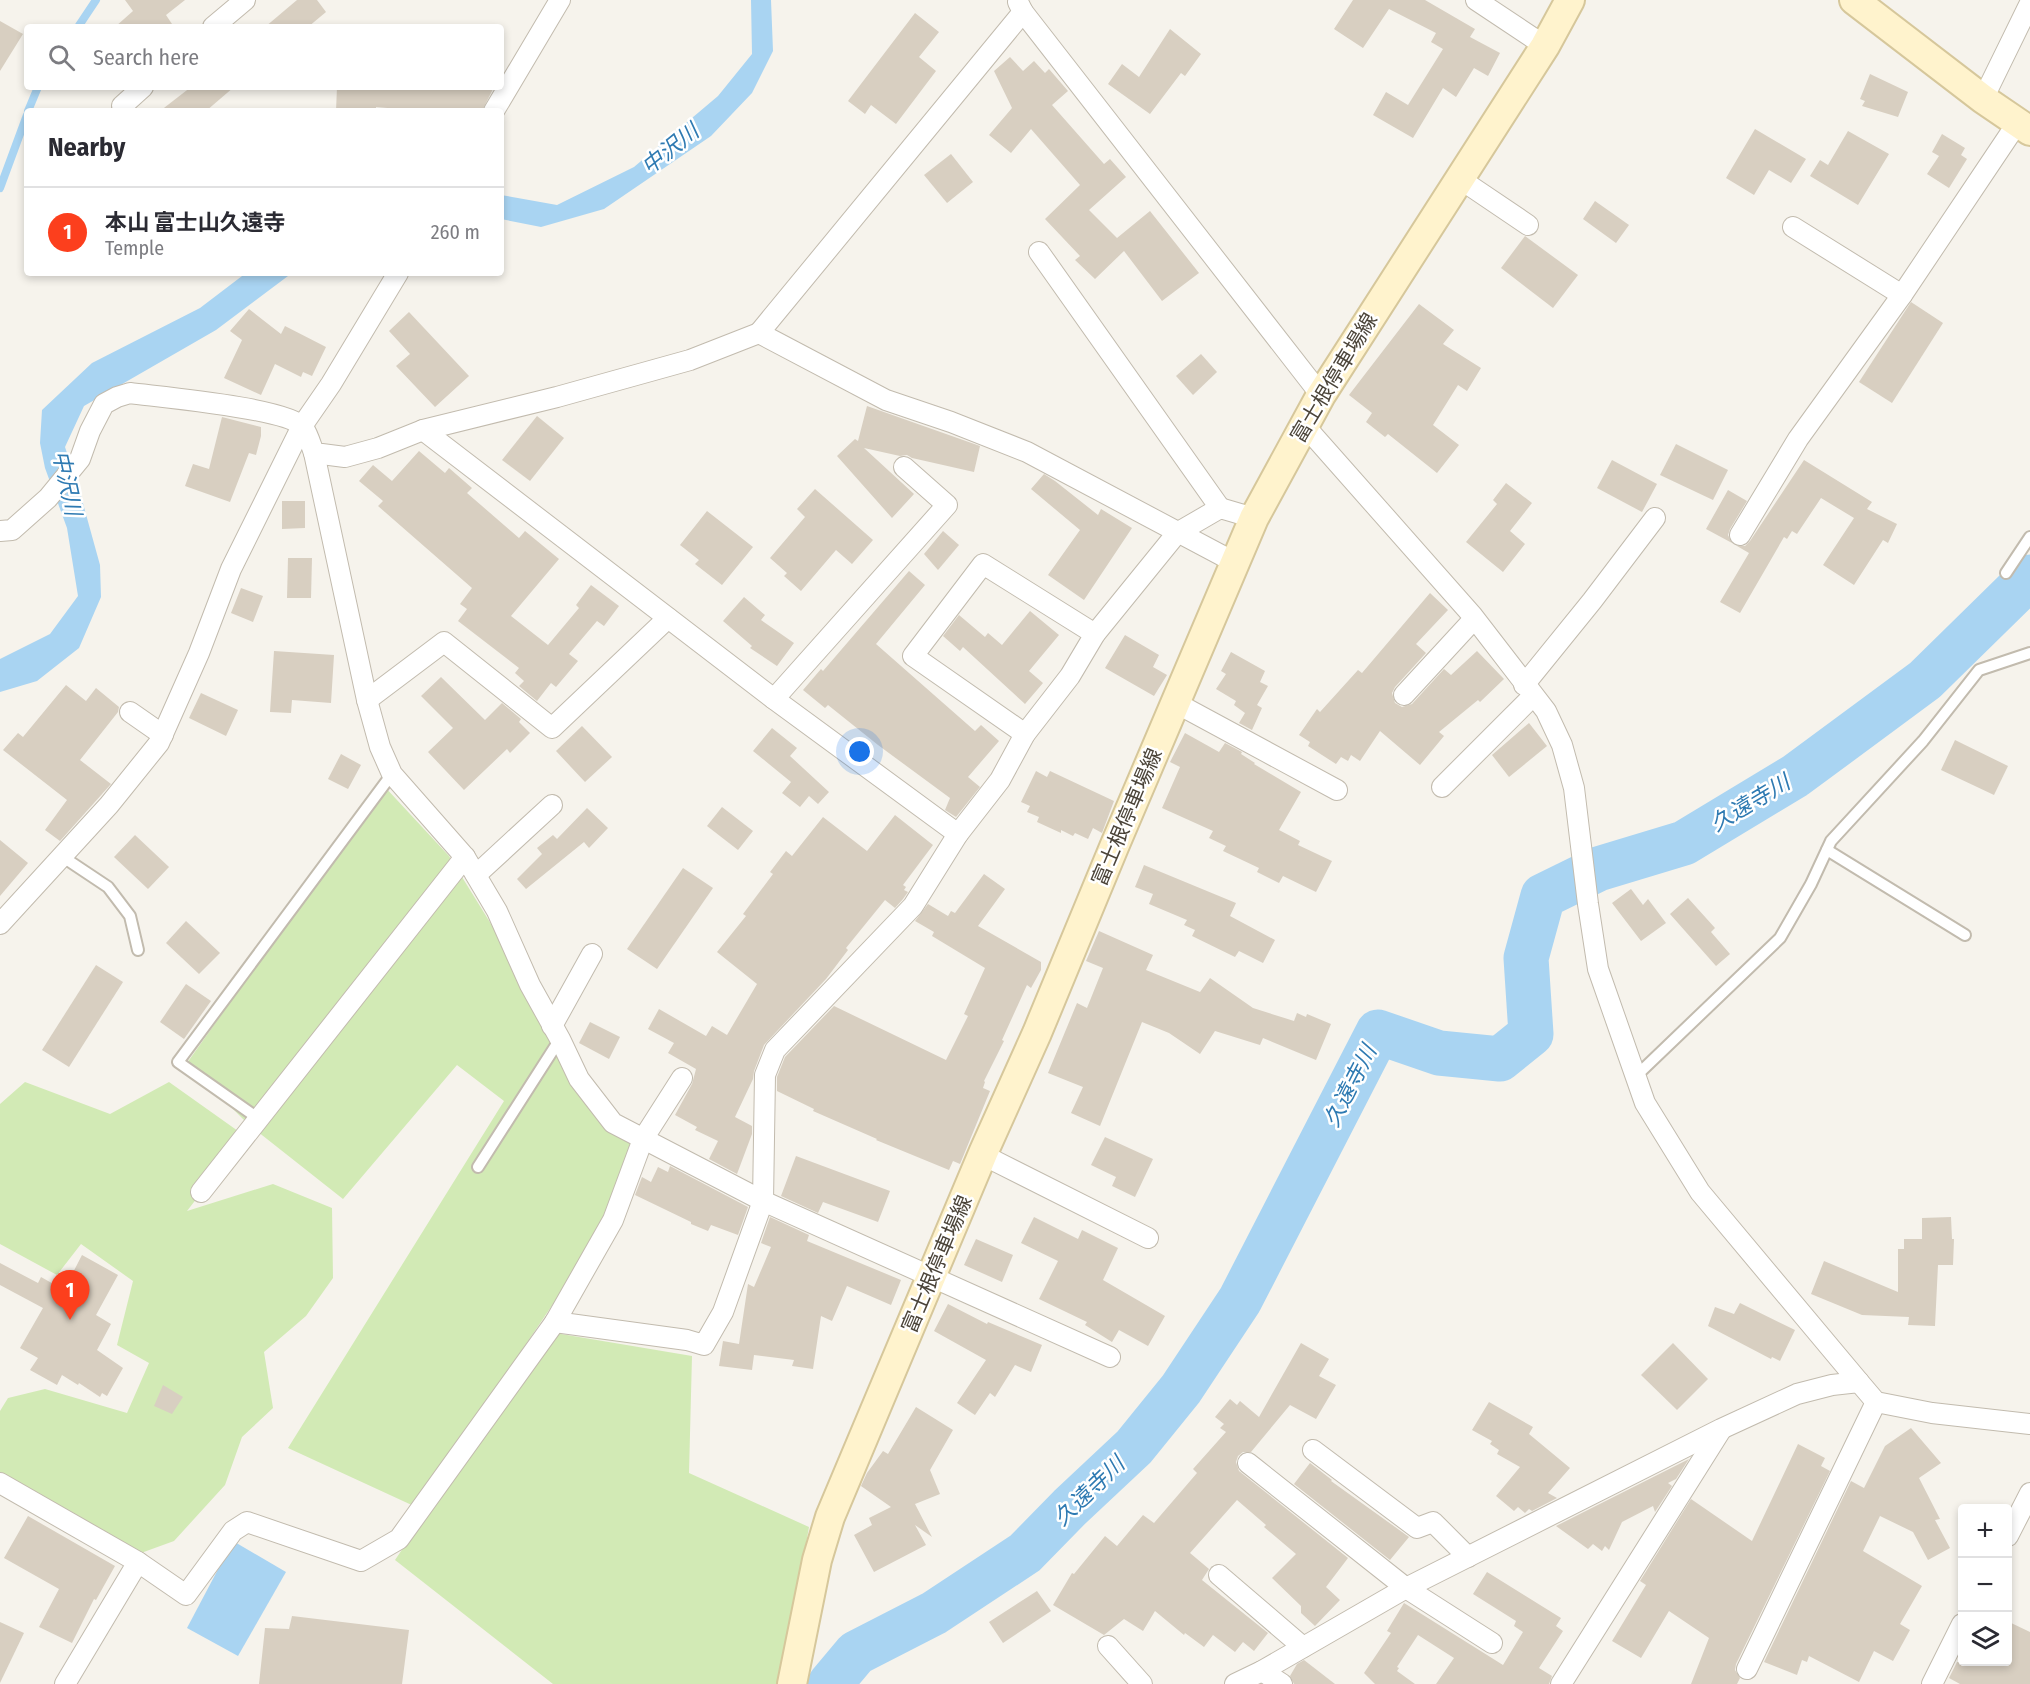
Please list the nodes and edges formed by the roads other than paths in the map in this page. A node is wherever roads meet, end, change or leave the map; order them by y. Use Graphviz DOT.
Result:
graph roads {
  1 [pos="245,0"];
  2 [pos="560,0"];
  3 [pos="1476,0"];
  4 [pos="1570,0"];
  5 [pos="1854,0"];
  6 [pos="2030,3"];
  7 [pos="1020,6"];
  8 [pos="217,24"];
  9 [pos="1545,46"];
  10 [pos="140,90"];
  11 [pos="1983,99"];
  12 [pos="122,106"];
  13 [pos="496,108"];
  14 [pos="2024,127"];
  15 [pos="1460,179"];
  16 [pos="1528,225"];
  17 [pos="1793,227"];
  18 [pos="1039,252"];
  19 [pos="396,276"];
  20 [pos="1902,295"];
  21 [pos="759,333"];
  22 [pos="1321,395"];
  23 [pos="1304,425"];
  24 [pos="302,426"];
  25 [pos="423,430"];
  26 [pos="314,453"];
  27 [pos="904,468"];
  28 [pos="1220,508"];
  29 [pos="1254,518"];
  30 [pos="1655,518"];
  31 [pos="0,531"];
  32 [pos="1177,533"];
  33 [pos="1740,535"];
  34 [pos="2030,537"];
  35 [pos="1236,563"];
  36 [pos="2006,573"];
  37 [pos="668,618"];
  38 [pos="1474,619"];
  39 [pos="1095,634"];
  40 [pos="2030,653"];
  41 [pos="1529,690"];
  42 [pos="1404,695"];
  43 [pos="774,699"];
  44 [pos="367,700"];
  45 [pos="1176,703"];
  46 [pos="130,712"];
  47 [pos="1025,734"];
  48 [pos="163,735"];
  49 [pos="392,774"];
  50 [pos="1442,787"];
  51 [pos="1337,790"];
  52 [pos="552,805"];
  53 [pos="958,834"];
  54 [pos="1827,850"];
  55 [pos="63,857"];
  56 [pos="465,857"];
  57 [pos="476,875"];
  58 [pos="0,924"];
  59 [pos="1965,935"];
  60 [pos="138,950"];
  61 [pos="592,954"];
  62 [pos="556,1033"];
  63 [pos="1635,1077"];
  64 [pos="682,1078"];
  65 [pos="259,1119"];
  66 [pos="643,1139"];
  67 [pos="983,1155"];
  68 [pos="478,1167"];
  69 [pos="201,1192"];
  70 [pos="763,1201"];
  71 [pos="1148,1238"];
  72 [pos="931,1277"];
  73 [pos="555,1322"];
  74 [pos="1110,1357"];
  75 [pos="1859,1383"];
  76 [pos="1876,1402"];
  77 [pos="2030,1424"];
  78 [pos="1721,1429"];
  79 [pos="1313,1450"];
  80 [pos="1248,1463"];
  81 [pos="0,1483"];
  82 [pos="2030,1493"];
  83 [pos="2012,1527"];
  84 [pos="1468,1557"];
  85 [pos="138,1562"];
  86 [pos="1219,1575"];
  87 [pos="1406,1588"];
  88 [pos="1958,1632"];
  89 [pos="1492,1643"];
  90 [pos="1108,1646"];
  91 [pos="1303,1647"];
  92 [pos="1747,1669"];
  93 [pos="1262,1671"];
  94 [pos="65,1684"];
  95 [pos="792,1684"];
  96 [pos="1142,1684"];
  97 [pos="1235,1684"];
  98 [pos="1282,1684"];
  99 [pos="1561,1684"];
  100 [pos="1932,1684"];
  1 -- 8 [label="street"];
  2 -- 13 [label="street"];
  3 -- 9 [label="street"];
  4 -- 9 [label="main road, 富士根停車場線"];
  5 -- 11 [label="main road"];
  6 -- 11 [label="street"];
  7 -- 21 [label="street"];
  7 -- 22 [label="street"];
  9 -- 15 [label="main road, 富士根停車場線"];
  10 -- 12 [label="street"];
  11 -- 14 [label="main road"];
  14 -- 20 [label="street"];
  15 -- 16 [label="street"];
  15 -- 22 [label="main road, 富士根停車場線"];
  17 -- 20 [label="street"];
  18 -- 28 [label="street"];
  19 -- 24 [label="street"];
  20 -- 33 [label="street"];
  21 -- 25 [label="street"];
  21 -- 32 [label="street"];
  22 -- 23 [label="main road, 富士根停車場線"];
  23 -- 29 [label="main road, 富士根停車場線"];
  23 -- 38 [label="street"];
  24 -- 26 [label="street"];
  24 -- 31 [label="street"];
  24 -- 48 [label="street"];
  25 -- 26 [label="street"];
  25 -- 37 [label="street"];
  26 -- 44 [label="street"];
  27 -- 43 [label="street"];
  28 -- 29 [label="street"];
  28 -- 32 [label="street"];
  29 -- 35 [label="main road, 富士根停車場線"];
  30 -- 41 [label="street"];
  32 -- 35 [label="street"];
  32 -- 39 [label="street"];
  34 -- 36 [label="lane"];
  35 -- 45 [label="main road, 富士根停車場線"];
  37 -- 43 [label="street"];
  37 -- 44 [label="street"];
  38 -- 41 [label="street"];
  38 -- 42 [label="street"];
  39 -- 47 [label="street"];
  39 -- 47 [label="street"];
  40 -- 54 [label="lane"];
  41 -- 50 [label="street"];
  41 -- 63 [label="street"];
  43 -- 53 [label="street"];
  44 -- 49 [label="street"];
  45 -- 51 [label="street"];
  45 -- 67 [label="main road, 富士根停車場線"];
  46 -- 48 [label="street"];
  47 -- 53 [label="street"];
  48 -- 55 [label="street"];
  49 -- 56 [label="street"];
  49 -- 65 [label="lane"];
  52 -- 57 [label="street"];
  53 -- 70 [label="street"];
  54 -- 59 [label="lane"];
  54 -- 63 [label="lane"];
  55 -- 58 [label="street"];
  55 -- 60 [label="lane"];
  56 -- 57 [label="street"];
  56 -- 65 [label="street"];
  57 -- 62 [label="street"];
  61 -- 62 [label="street"];
  62 -- 66 [label="street"];
  62 -- 68 [label="lane"];
  63 -- 75 [label="street"];
  64 -- 66 [label="street"];
  65 -- 69 [label="street"];
  66 -- 70 [label="street"];
  66 -- 73 [label="street"];
  67 -- 71 [label="street"];
  67 -- 72 [label="main road, 富士根停車場線"];
  70 -- 72 [label="street"];
  70 -- 73 [label="street"];
  72 -- 74 [label="street"];
  72 -- 95 [label="main road, 富士根停車場線"];
  73 -- 85 [label="street"];
  75 -- 76 [label="street"];
  75 -- 78 [label="street"];
  76 -- 77 [label="street"];
  76 -- 92 [label="street"];
  78 -- 84 [label="street"];
  78 -- 99 [label="street"];
  79 -- 84 [label="street"];
  80 -- 87 [label="street"];
  81 -- 85 [label="street"];
  82 -- 83 [label="street"];
  84 -- 87 [label="street"];
  85 -- 94 [label="street"];
  86 -- 91 [label="street"];
  87 -- 89 [label="street"];
  87 -- 91 [label="street"];
  88 -- 100 [label="street"];
  90 -- 96 [label="street"];
  91 -- 93 [label="street"];
  93 -- 97 [label="street"];
  93 -- 98 [label="street"];
}
